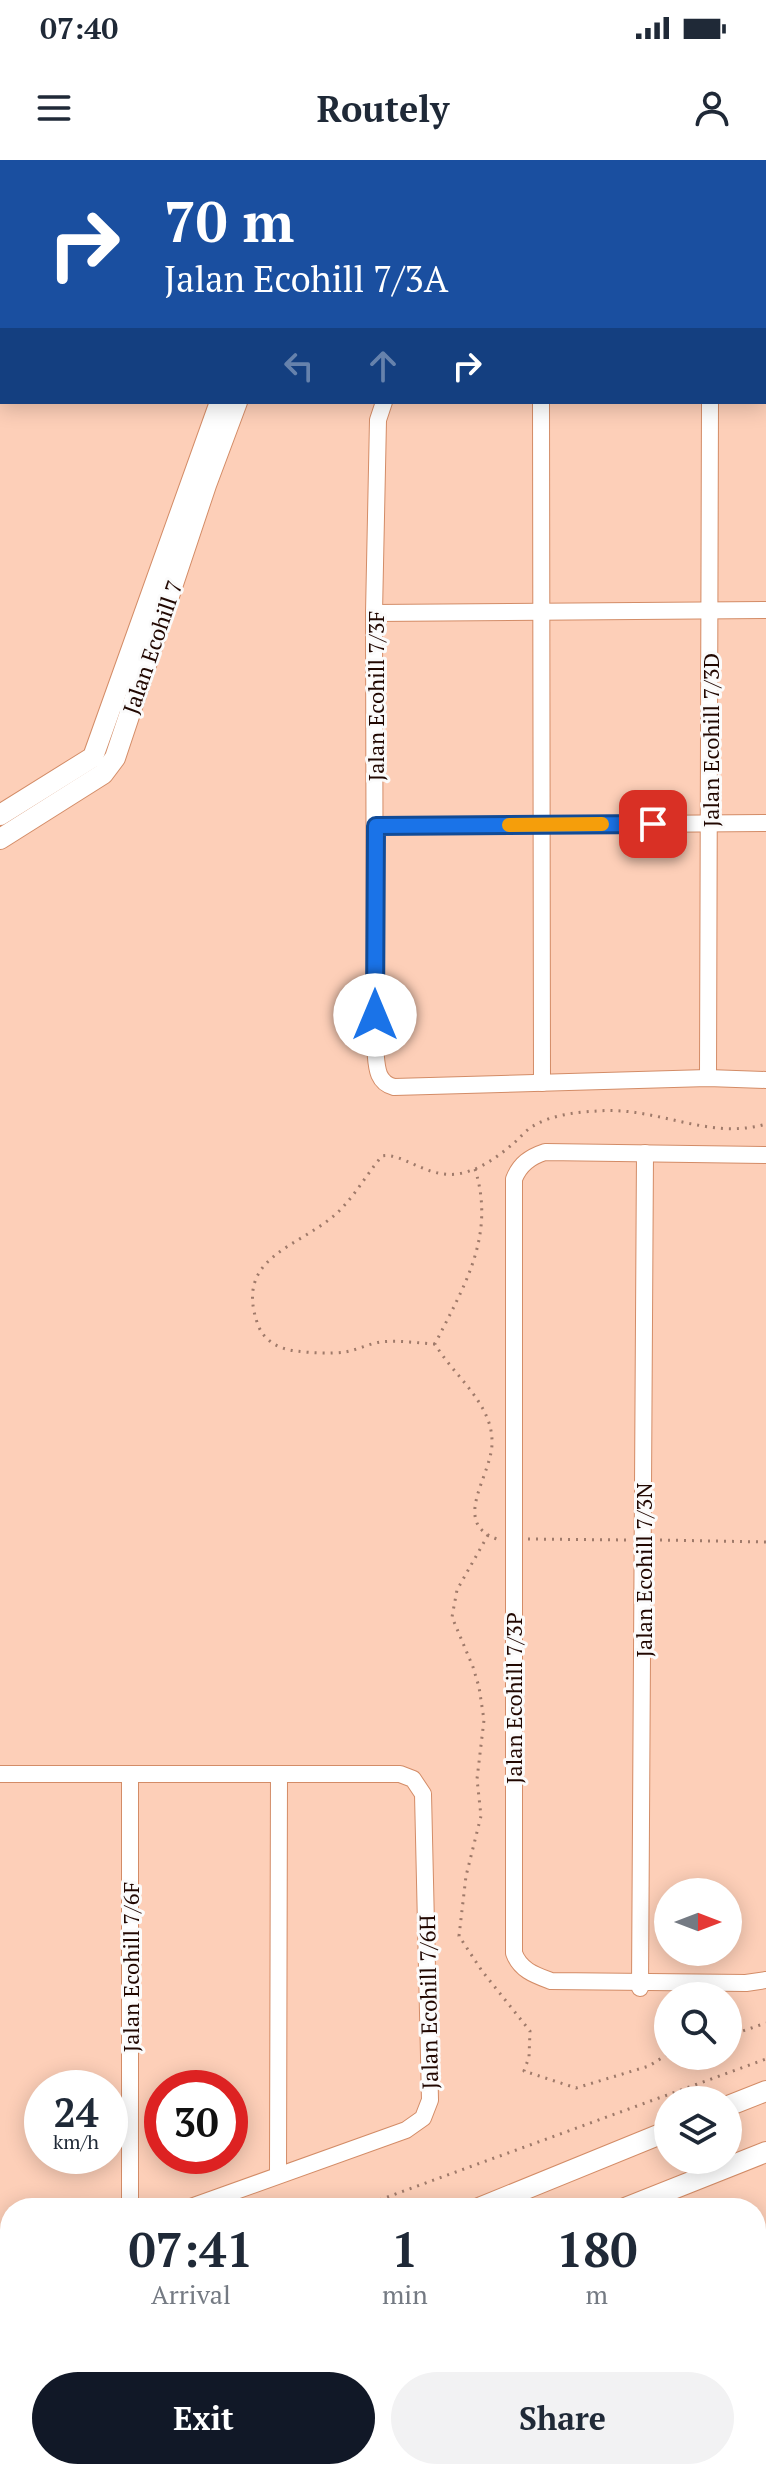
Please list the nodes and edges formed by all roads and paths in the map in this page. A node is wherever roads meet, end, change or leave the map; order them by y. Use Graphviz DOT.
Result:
graph roads {
  1 [pos="219,404"];
  2 [pos="236,404"];
  3 [pos="383,404"];
  4 [pos="541,404"];
  5 [pos="710,404"];
  6 [pos="710,610"];
  7 [pos="766,610"];
  8 [pos="542,612"];
  9 [pos="374,613"];
  10 [pos="0,815"];
  11 [pos="709,823"];
  12 [pos="766,823"];
  13 [pos="542,825"];
  14 [pos="376,826"];
  15 [pos="0,839"];
  16 [pos="708,1078"];
  17 [pos="766,1080"];
  18 [pos="542,1083"];
  19 [pos="766,1124"];
  20 [pos="645,1153"];
  21 [pos="766,1155"];
  22 [pos="475,1169"];
  23 [pos="435,1344"];
  24 [pos="512,1543"];
  25 [pos="0,1774"];
  26 [pos="130,1774"];
  27 [pos="279,1774"];
  28 [pos="766,1980"];
  29 [pos="640,1985"];
  30 [pos="766,2023"];
  31 [pos="742,2031"];
  32 [pos="766,2059"];
  33 [pos="766,2091"];
  34 [pos="742,2100"];
  35 [pos="654,2137"];
  36 [pos="766,2152"];
  37 [pos="278,2175"];
  38 [pos="130,2198"];
  39 [pos="215,2198"];
  40 [pos="384,2198"];
  41 [pos="504,2198"];
  42 [pos="650,2198"];
  1 -- 10 [label="street"];
  2 -- 15 [label="street, Jalan Ecohill 7"];
  3 -- 9 [label="street, Jalan Ecohill 7/3F"];
  4 -- 8 [label="street"];
  5 -- 6 [label="street, Jalan Ecohill 7/3D"];
  6 -- 7 [label="street"];
  6 -- 8 [label="street"];
  6 -- 11 [label="street, Jalan Ecohill 7/3D"];
  8 -- 9 [label="street"];
  8 -- 13 [label="street"];
  9 -- 14 [label="street, Jalan Ecohill 7/3F"];
  11 -- 12 [label="street"];
  11 -- 13 [label="street"];
  11 -- 16 [label="street, Jalan Ecohill 7/3D"];
  13 -- 14 [label="street"];
  13 -- 18 [label="street"];
  14 -- 18 [label="street, Jalan Ecohill 7/3F"];
  16 -- 17 [label="street"];
  16 -- 18 [label="street"];
  19 -- 22 [label="path"];
  20 -- 21 [label="street"];
  20 -- 24 [label="street, Jalan Ecohill 7/3P"];
  20 -- 29 [label="street, Jalan Ecohill 7/3N"];
  22 -- 23 [label="path"];
  22 -- 23 [label="path"];
  23 -- 24 [label="path"];
  24 -- 29 [label="street, Jalan Ecohill 7/3P"];
  25 -- 26 [label="street"];
  26 -- 27 [label="street"];
  26 -- 38 [label="street, Jalan Ecohill 7/6F"];
  27 -- 37 [label="street"];
  27 -- 37 [label="street, Jalan Ecohill 7/6H"];
  28 -- 29 [label="street, Jalan Ecohill 7/3P"];
  30 -- 31 [label="path"];
  32 -- 40 [label="path"];
  33 -- 34 [label="street"];
  35 -- 41 [label="street"];
  36 -- 42 [label="street"];
  37 -- 39 [label="street, Jalan Ecohill 7/6H"];
}
